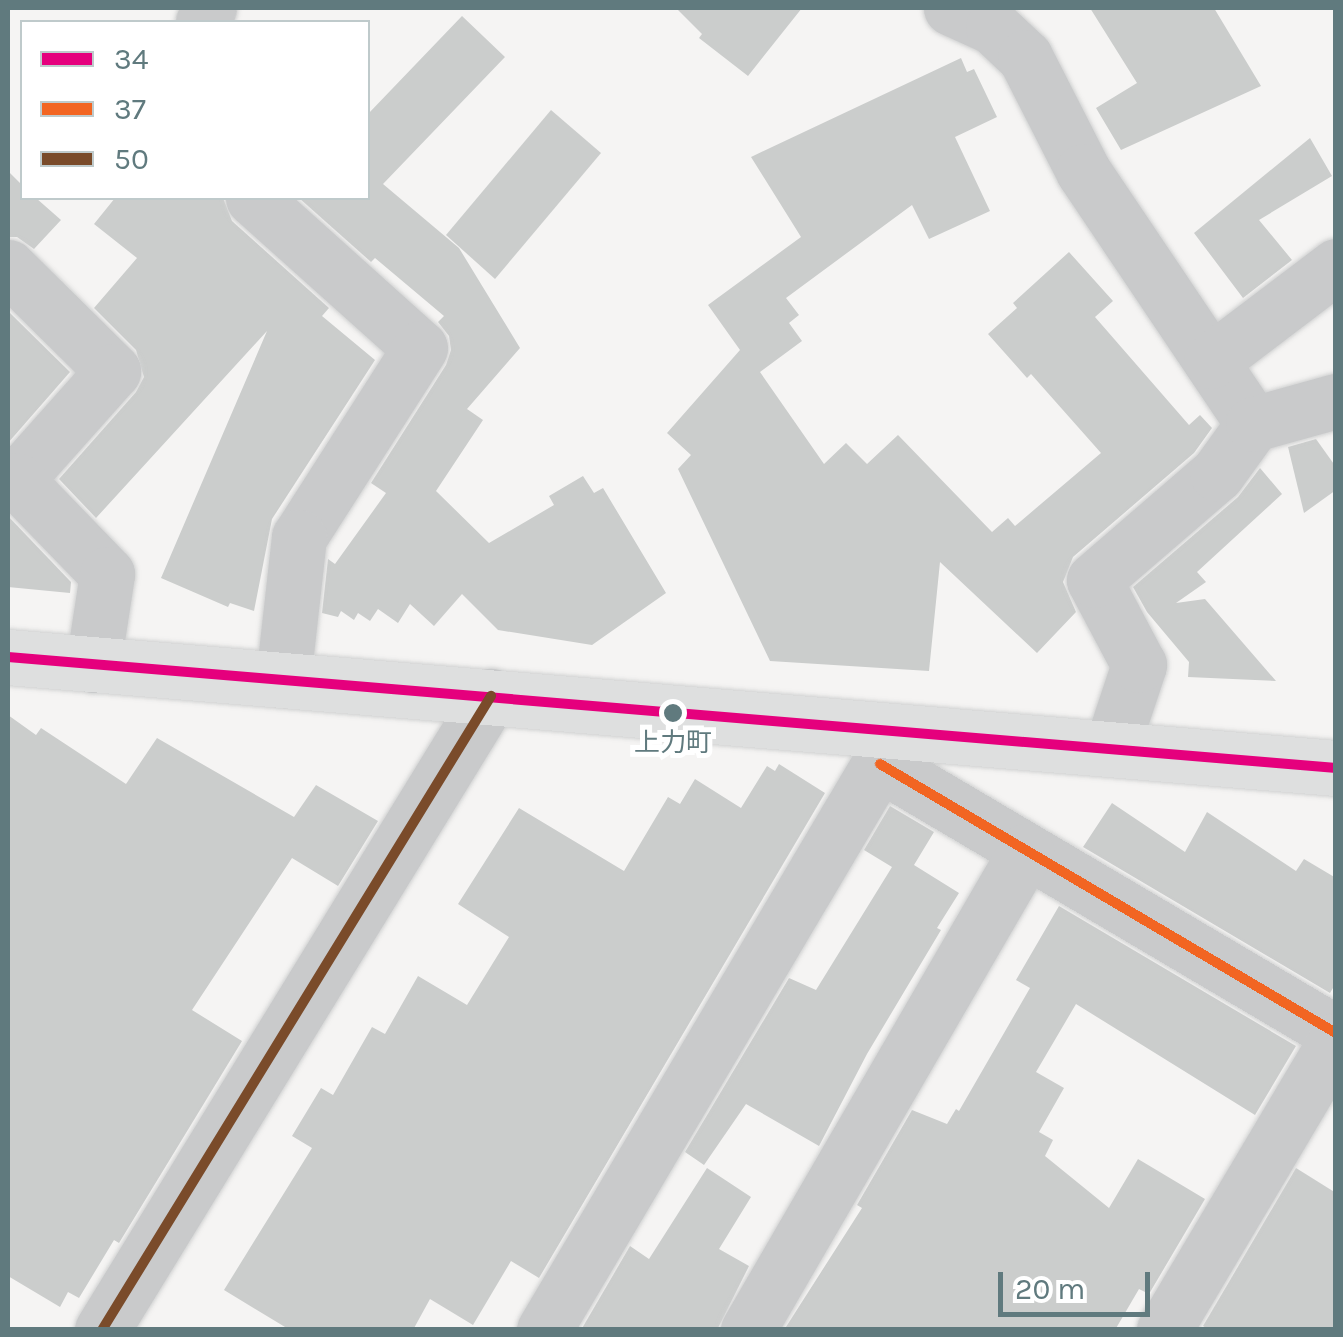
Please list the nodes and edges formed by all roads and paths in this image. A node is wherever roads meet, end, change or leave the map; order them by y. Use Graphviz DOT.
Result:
graph roads {
  1 [pos="951,8"];
  2 [pos="255,200"];
  3 [pos="1336,266"];
  4 [pos="8,268"];
  5 [pos="1211,361"];
  6 [pos="1336,401"];
  7 [pos="1253,424"];
  8 [pos="10,662"];
  9 [pos="93,664"];
  10 [pos="283,680"];
  11 [pos="491,696"];
  12 [pos="889,748"];
  13 [pos="1110,749"];
  14 [pos="1336,768"];
  15 [pos="1026,851"];
  16 [pos="1336,1036"];
  17 [pos="102,1330"];
  18 [pos="544,1330"];
  19 [pos="748,1330"];
  20 [pos="1164,1330"];
  1 -- 5 [label="street"];
  2 -- 10 [label="street"];
  3 -- 5 [label="street"];
  4 -- 9 [label="street"];
  5 -- 7 [label="street"];
  6 -- 7 [label="street"];
  7 -- 13 [label="street"];
  8 -- 9 [label="street"];
  9 -- 10 [label="street"];
  10 -- 11 [label="street"];
  11 -- 12 [label="street"];
  11 -- 17 [label="street"];
  12 -- 13 [label="street"];
  12 -- 15 [label="street"];
  12 -- 18 [label="street"];
  13 -- 14 [label="street"];
  15 -- 16 [label="street"];
  15 -- 19 [label="street"];
  16 -- 20 [label="street"];
}
